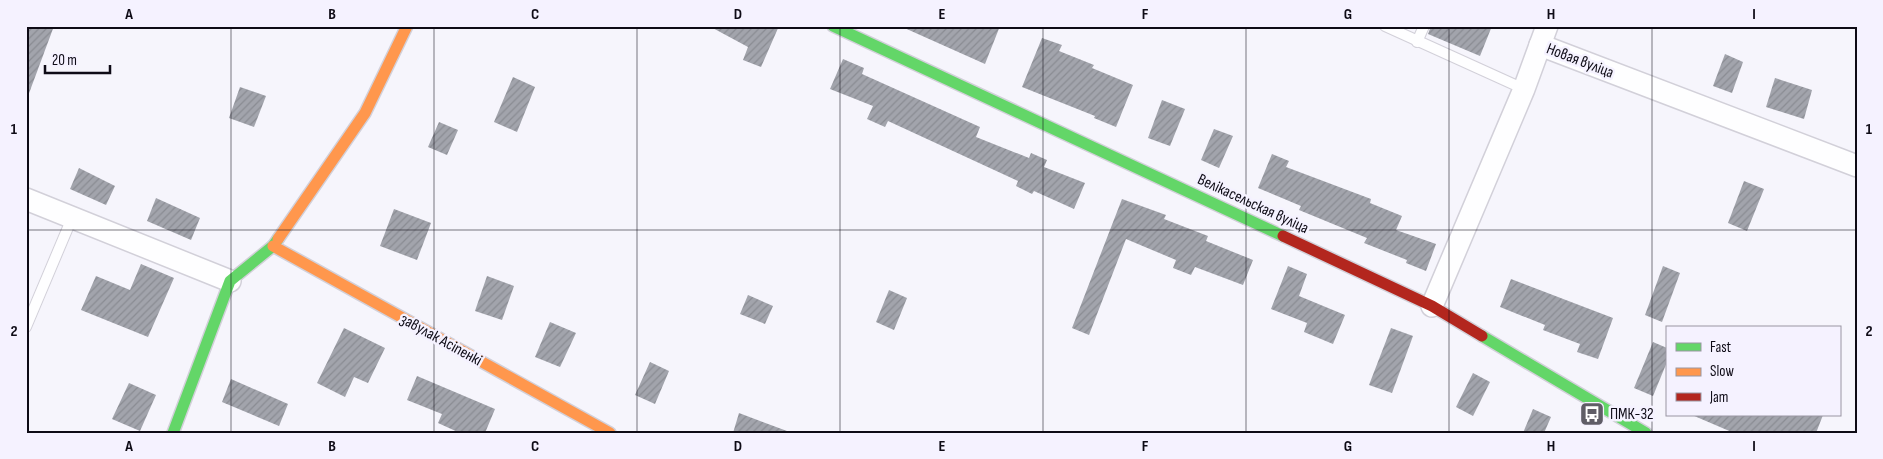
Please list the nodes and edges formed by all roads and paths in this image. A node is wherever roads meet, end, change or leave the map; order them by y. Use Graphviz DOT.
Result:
graph roads {
  1 [pos="407,26"];
  2 [pos="833,26"];
  3 [pos="1385,26"];
  4 [pos="1424,26"];
  5 [pos="1544,36"];
  6 [pos="1417,42"];
  7 [pos="1524,89"];
  8 [pos="1857,166"];
  9 [pos="26,199"];
  10 [pos="72,218"];
  11 [pos="272,246"];
  12 [pos="230,281"];
  13 [pos="1432,306"];
  14 [pos="26,327"];
  15 [pos="173,433"];
  16 [pos="610,433"];
  17 [pos="1646,433"];
  1 -- 11 [label="street"];
  2 -- 13 [label="street, Велікасельская вуліца"];
  3 -- 6 [label="lane"];
  4 -- 6 [label="lane"];
  5 -- 7 [label="street, Новая вуліца"];
  5 -- 8 [label="street, Новая вуліца"];
  6 -- 7 [label="lane"];
  7 -- 13 [label="street, Новая вуліца"];
  9 -- 10 [label="street"];
  10 -- 12 [label="street"];
  10 -- 14 [label="lane"];
  11 -- 12 [label="street"];
  11 -- 16 [label="street, завулак Асіпенкі"];
  12 -- 15 [label="street"];
  13 -- 17 [label="street, Велікасельская вуліца"];
}
